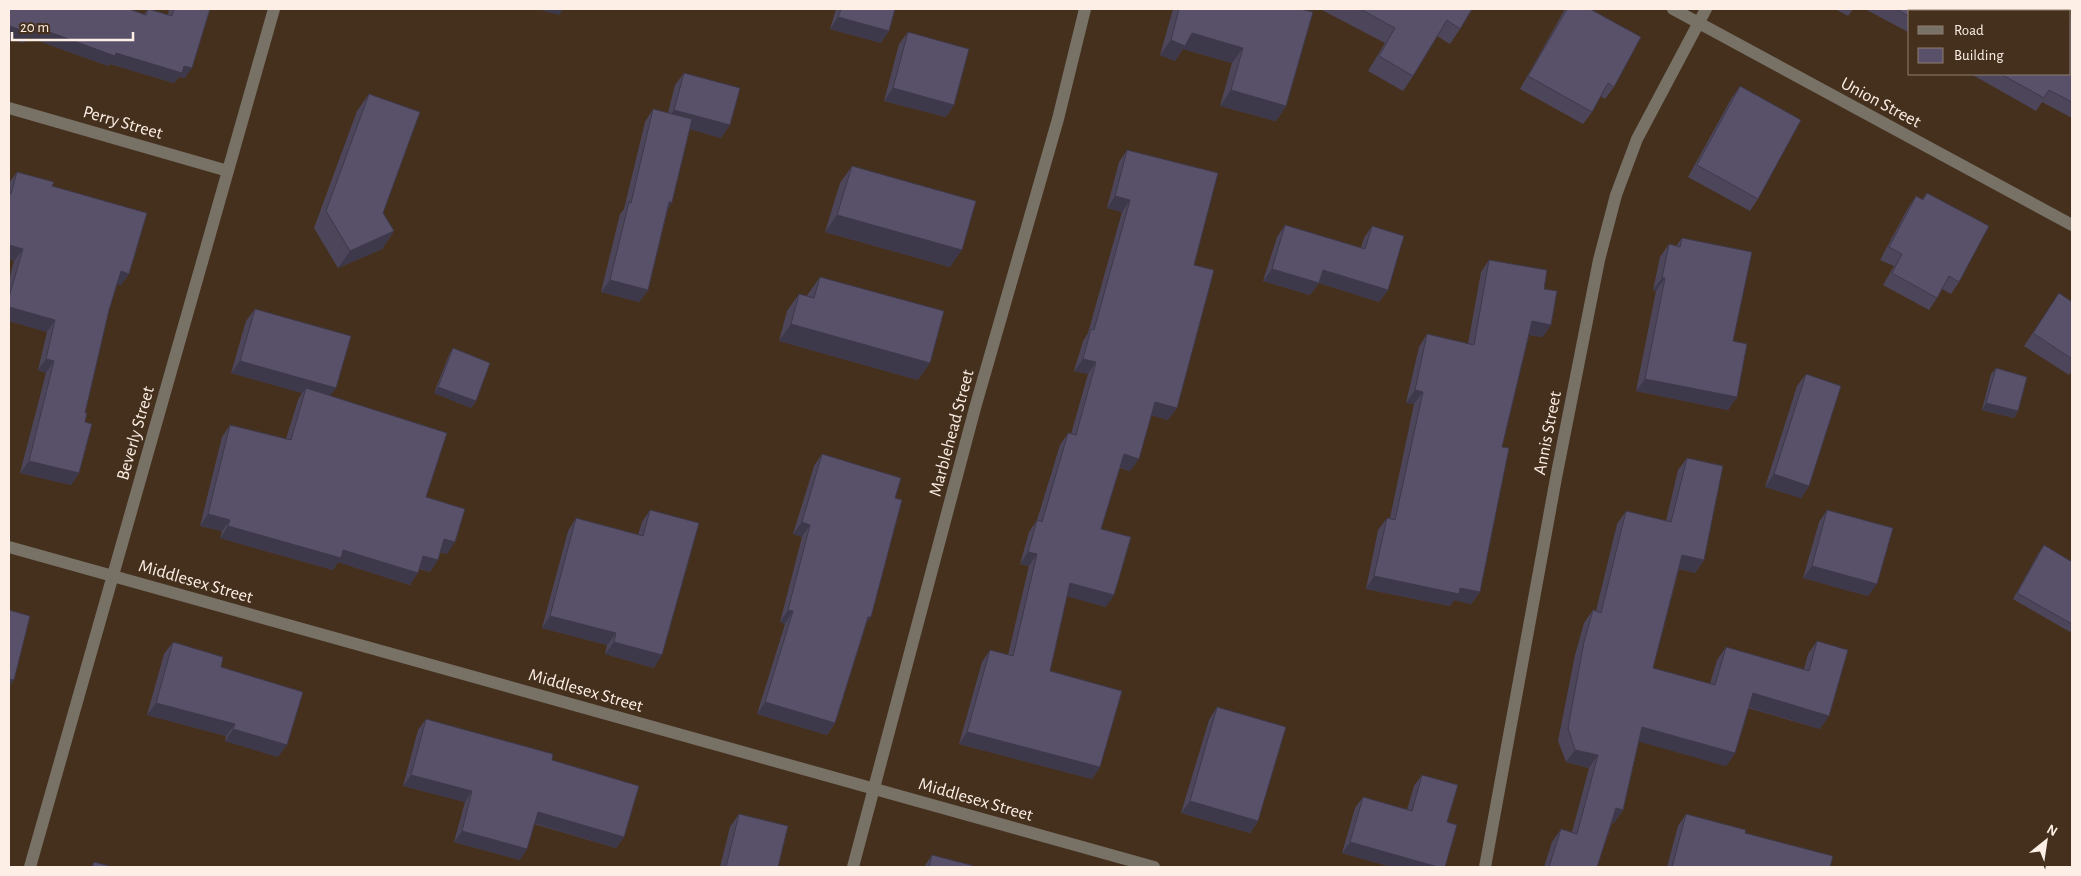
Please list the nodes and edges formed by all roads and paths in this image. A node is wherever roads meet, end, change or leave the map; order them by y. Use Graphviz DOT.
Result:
graph roads {
  1 [pos="274,9"];
  2 [pos="1085,9"];
  3 [pos="1673,9"];
  4 [pos="1706,9"];
  5 [pos="1699,23"];
  6 [pos="9,108"];
  7 [pos="228,171"];
  8 [pos="2072,225"];
  9 [pos="9,547"];
  10 [pos="113,576"];
  11 [pos="874,789"];
  12 [pos="30,867"];
  13 [pos="853,867"];
  14 [pos="1154,867"];
  15 [pos="1485,867"];
  1 -- 7 [label="street, Beverly Street"];
  2 -- 11 [label="street, Marblehead Street"];
  3 -- 5 [label="street, Union Street"];
  4 -- 5 [label="street, Annis Street"];
  5 -- 8 [label="street, Union Street"];
  5 -- 15 [label="street, Annis Street"];
  6 -- 7 [label="street, Perry Street"];
  7 -- 10 [label="street, Beverly Street"];
  9 -- 10 [label="street, Middlesex Street"];
  10 -- 11 [label="street, Middlesex Street"];
  10 -- 12 [label="street, Beverly Street"];
  11 -- 13 [label="street, Marblehead Street"];
  11 -- 14 [label="street, Middlesex Street"];
}
